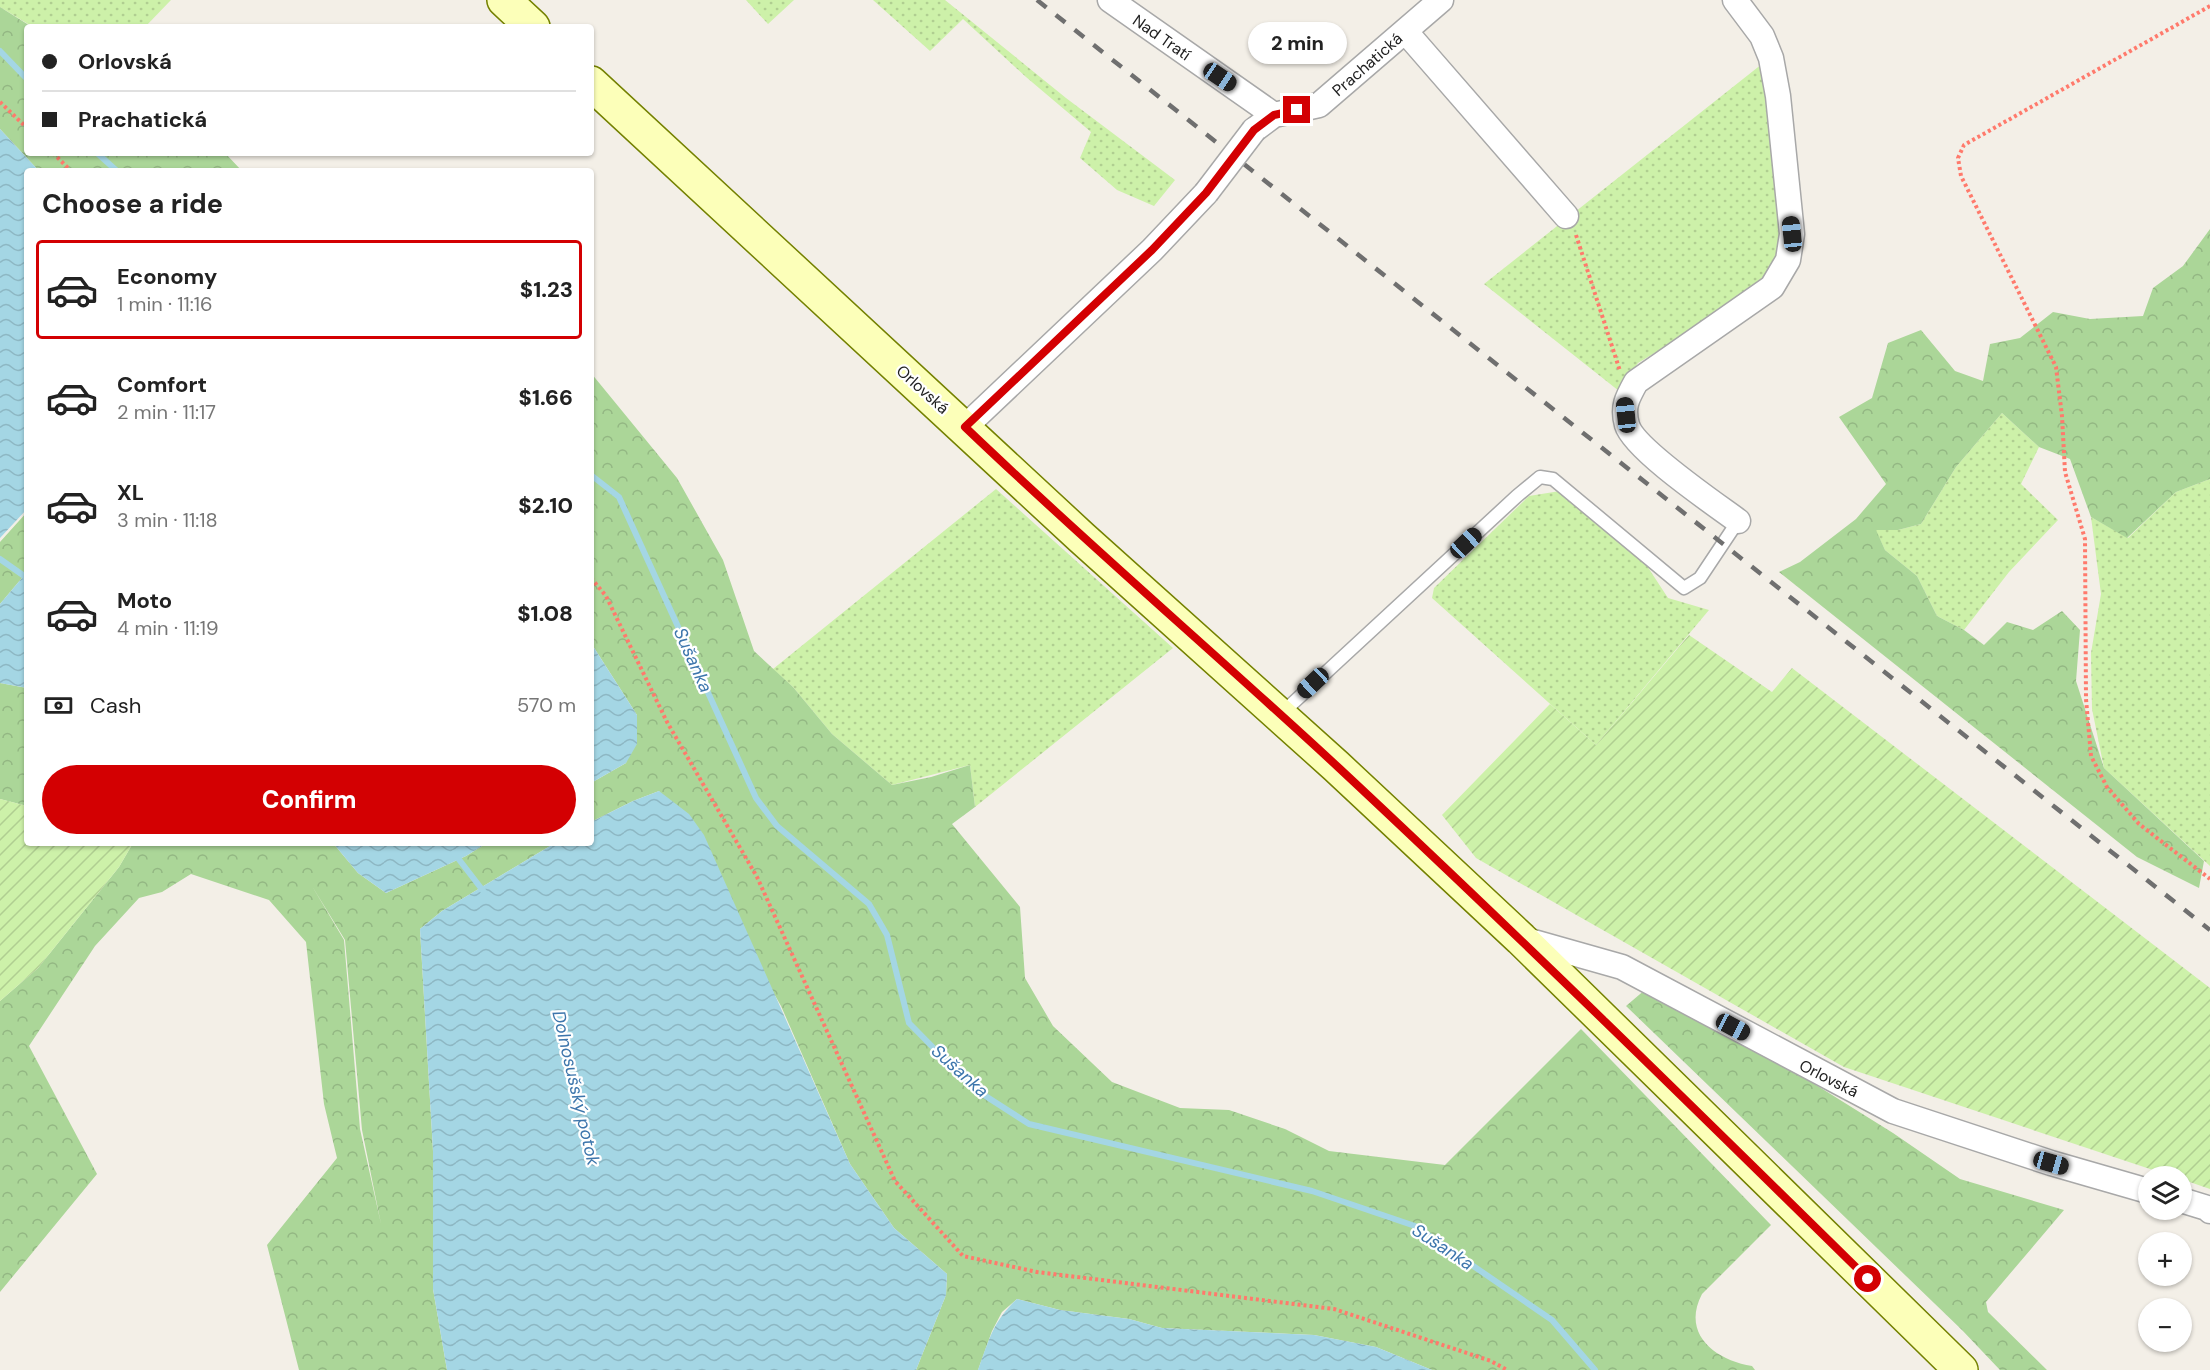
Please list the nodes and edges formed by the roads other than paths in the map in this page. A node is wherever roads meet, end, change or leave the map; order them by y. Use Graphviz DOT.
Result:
graph roads {
  1 [pos="504,0"];
  2 [pos="1110,0"];
  3 [pos="1441,0"];
  4 [pos="1735,0"];
  5 [pos="529,24"];
  6 [pos="1405,31"];
  7 [pos="594,86"];
  8 [pos="1274,115"];
  9 [pos="1566,216"];
  10 [pos="965,427"];
  11 [pos="1738,521"];
  12 [pos="1280,715"];
  13 [pos="1521,939"];
  14 [pos="2138,1188"];
  15 [pos="2192,1203"];
  16 [pos="2210,1211"];
  17 [pos="1961,1370"];
  1 -- 5 [label="main road"];
  2 -- 8 [label="street, Nad Tratí"];
  3 -- 6 [label="street, Prachatická"];
  4 -- 11 [label="street"];
  6 -- 8 [label="street, Prachatická"];
  6 -- 9 [label="street"];
  7 -- 10 [label="main road, Orlovská"];
  8 -- 10 [label="street, Prachatická, bridge"];
  10 -- 12 [label="main road, Orlovská"];
  11 -- 12 [label="lane"];
  12 -- 13 [label="main road, Orlovská"];
  13 -- 14 [label="street, Orlovská"];
  13 -- 17 [label="main road, Orlovská"];
  15 -- 16 [label="street"];
}
